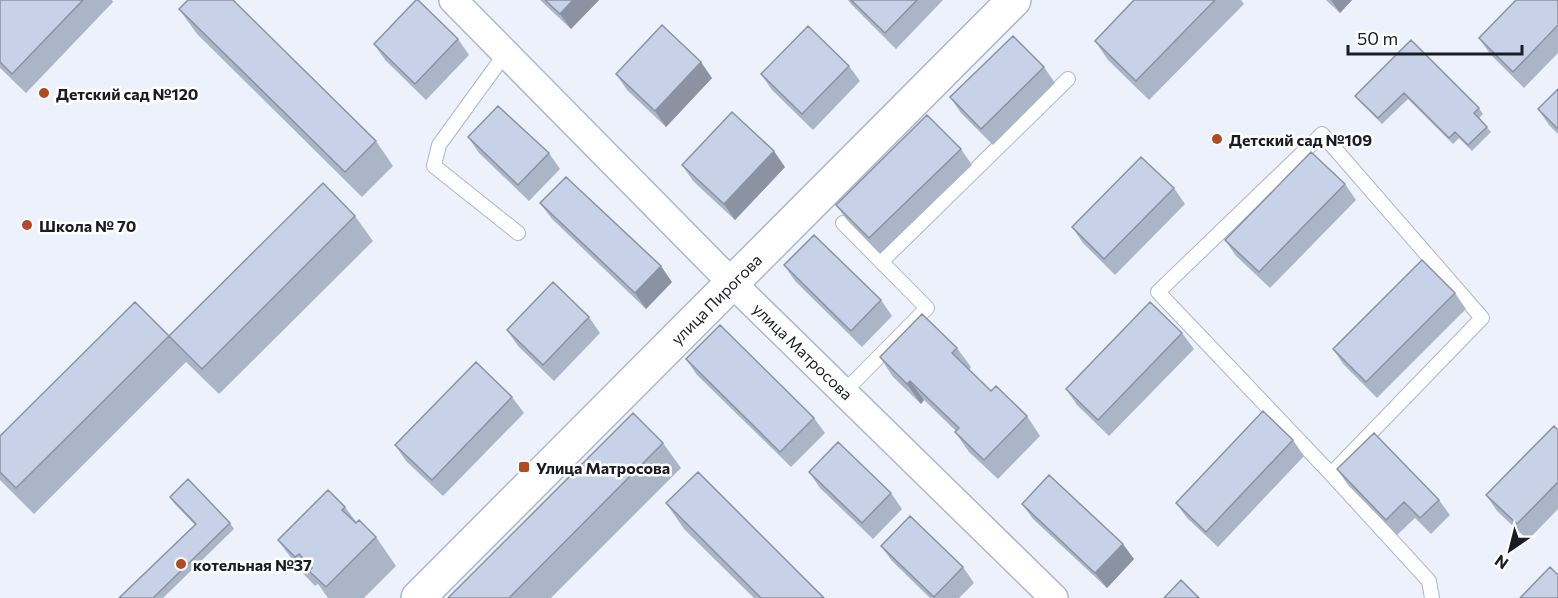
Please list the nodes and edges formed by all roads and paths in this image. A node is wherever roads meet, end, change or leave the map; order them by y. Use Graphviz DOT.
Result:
graph roads {
  1 [pos="453,0"];
  2 [pos="1014,0"];
  3 [pos="505,54"];
  4 [pos="1068,79"];
  5 [pos="843,223"];
  6 [pos="518,233"];
  7 [pos="882,262"];
  8 [pos="732,283"];
  9 [pos="844,392"];
  10 [pos="1331,474"];
  11 [pos="418,598"];
  12 [pos="1054,598"];
  13 [pos="1432,598"];
  1 -- 3 [label="street, улица Матросова"];
  2 -- 8 [label="street, улица Пирогова"];
  3 -- 6 [label="lane"];
  3 -- 8 [label="street, улица Матросова"];
  4 -- 7 [label="lane"];
  5 -- 7 [label="lane"];
  7 -- 9 [label="lane"];
  8 -- 9 [label="street, улица Матросова"];
  8 -- 11 [label="street, улица Пирогова"];
  9 -- 12 [label="street, улица Матросова"];
  10 -- 10 [label="lane"];
  10 -- 13 [label="lane"];
}
